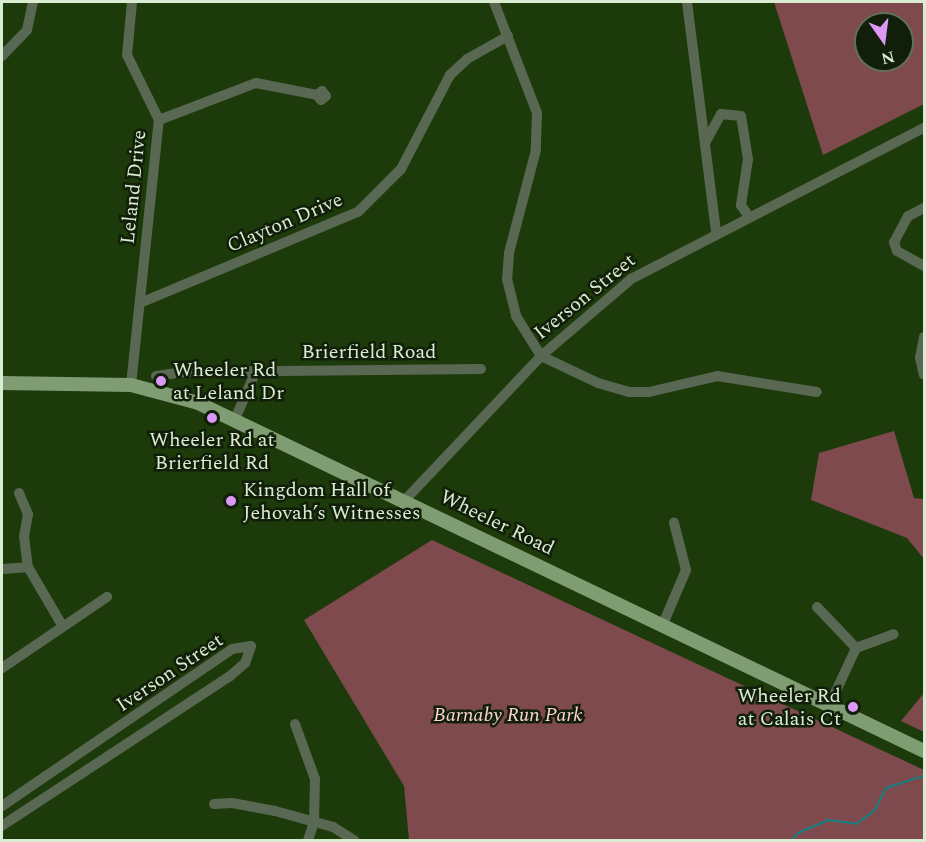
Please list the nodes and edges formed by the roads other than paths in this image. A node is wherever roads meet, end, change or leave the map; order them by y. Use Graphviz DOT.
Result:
graph roads {
  1 [pos="33,2"];
  2 [pos="132,2"];
  3 [pos="494,2"];
  4 [pos="687,2"];
  5 [pos="508,36"];
  6 [pos="2,56"];
  7 [pos="317,95"];
  8 [pos="159,120"];
  9 [pos="924,128"];
  10 [pos="704,144"];
  11 [pos="924,208"];
  12 [pos="750,217"];
  13 [pos="716,233"];
  14 [pos="924,266"];
  15 [pos="141,303"];
  16 [pos="924,337"];
  17 [pos="541,356"];
  18 [pos="481,369"];
  19 [pos="256,371"];
  20 [pos="924,375"];
  21 [pos="156,376"];
  22 [pos="2,383"];
  23 [pos="131,385"];
  24 [pos="818,392"];
  25 [pos="235,419"];
  26 [pos="20,493"];
  27 [pos="405,500"];
  28 [pos="674,523"];
  29 [pos="28,567"];
  30 [pos="2,569"];
  31 [pos="107,597"];
  32 [pos="817,607"];
  33 [pos="663,624"];
  34 [pos="63,627"];
  35 [pos="894,634"];
  36 [pos="856,648"];
  37 [pos="2,668"];
  38 [pos="829,706"];
  39 [pos="295,724"];
  40 [pos="924,751"];
  41 [pos="214,804"];
  42 [pos="2,806"];
  43 [pos="314,822"];
  44 [pos="2,826"];
  45 [pos="308,840"];
  46 [pos="354,840"];
  1 -- 6 [label="street"];
  2 -- 8 [label="street, Leland Drive"];
  3 -- 5 [label="street"];
  4 -- 10 [label="street"];
  5 -- 15 [label="street, Clayton Drive"];
  5 -- 17 [label="street"];
  7 -- 8 [label="street"];
  8 -- 15 [label="street, Leland Drive"];
  9 -- 12 [label="street, Iverson Street"];
  10 -- 12 [label="street"];
  10 -- 13 [label="street"];
  11 -- 14 [label="street"];
  12 -- 13 [label="street, Iverson Street"];
  13 -- 17 [label="street, Iverson Street"];
  15 -- 23 [label="street, Leland Drive"];
  16 -- 20 [label="street"];
  17 -- 24 [label="street"];
  17 -- 27 [label="street, Iverson Street"];
  18 -- 19 [label="street, Brierfield Road"];
  19 -- 21 [label="street, Brierfield Road"];
  19 -- 25 [label="street"];
  22 -- 23 [label="main road, Wheeler Road"];
  23 -- 25 [label="main road, Wheeler Road"];
  25 -- 27 [label="main road, Wheeler Road"];
  26 -- 29 [label="street"];
  27 -- 33 [label="main road, Wheeler Road"];
  28 -- 33 [label="street"];
  29 -- 30 [label="street"];
  29 -- 34 [label="street"];
  31 -- 34 [label="street"];
  32 -- 36 [label="street"];
  33 -- 38 [label="main road, Wheeler Road"];
  34 -- 37 [label="street"];
  35 -- 36 [label="street"];
  36 -- 38 [label="street"];
  38 -- 40 [label="main road, Wheeler Road"];
  39 -- 43 [label="street"];
  41 -- 43 [label="street"];
  42 -- 44 [label="street, Iverson Street"];
  43 -- 45 [label="street"];
  43 -- 46 [label="street"];
}
